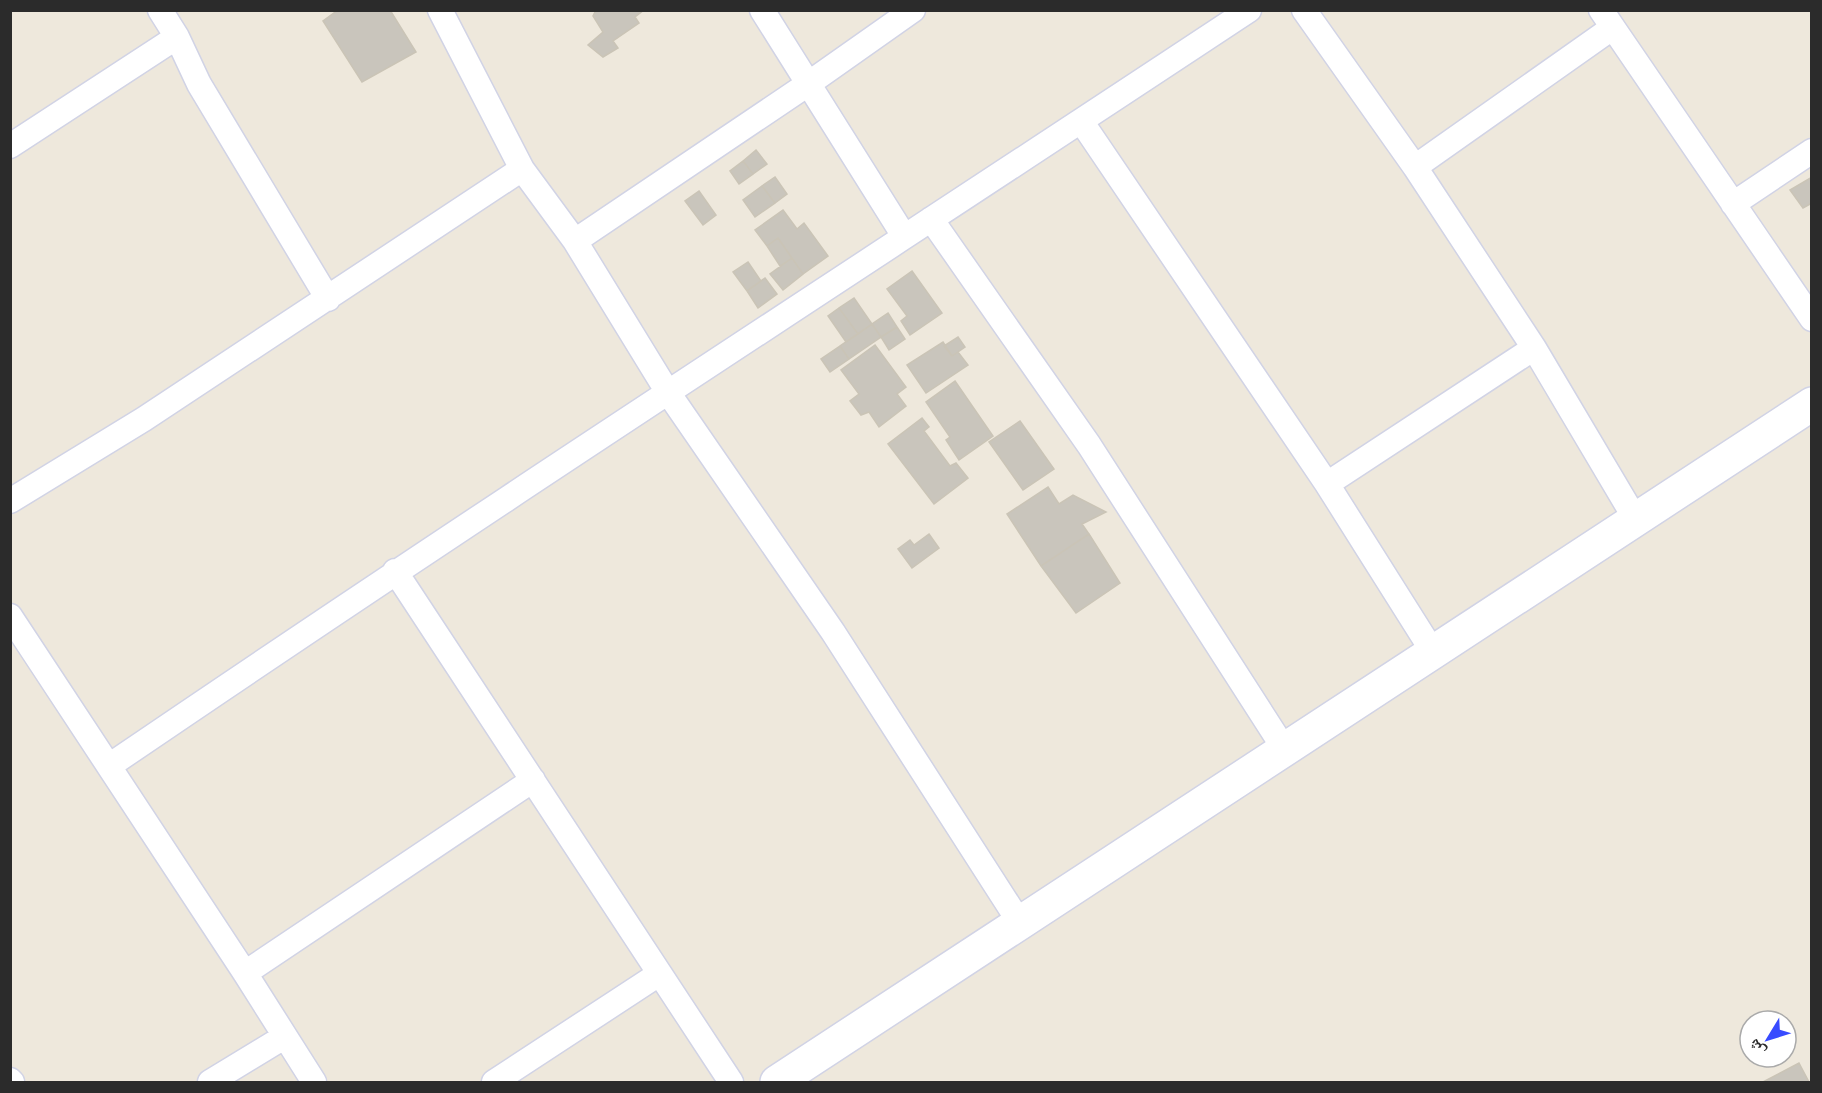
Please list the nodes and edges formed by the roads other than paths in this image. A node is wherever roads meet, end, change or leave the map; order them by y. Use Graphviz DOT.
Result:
graph roads {
  1 [pos="160,10"];
  2 [pos="440,10"];
  3 [pos="762,10"];
  4 [pos="913,10"];
  5 [pos="1249,10"];
  6 [pos="1304,10"];
  7 [pos="1606,19"];
  8 [pos="177,37"];
  9 [pos="808,84"];
  10 [pos="1081,121"];
  11 [pos="10,146"];
  12 [pos="1812,151"];
  13 [pos="1416,167"];
  14 [pos="522,169"];
  15 [pos="1733,204"];
  16 [pos="931,219"];
  17 [pos="904,236"];
  18 [pos="576,241"];
  19 [pos="328,299"];
  20 [pos="1812,319"];
  21 [pos="1534,348"];
  22 [pos="667,391"];
  23 [pos="1812,404"];
  24 [pos="1327,484"];
  25 [pos="10,501"];
  26 [pos="1636,520"];
  27 [pos="395,571"];
  28 [pos="10,616"];
  29 [pos="1433,652"];
  30 [pos="1285,750"];
  31 [pos="109,766"];
  32 [pos="533,780"];
  33 [pos="1020,923"];
  34 [pos="245,973"];
  35 [pos="659,974"];
  36 [pos="284,1037"];
  37 [pos="210,1083"];
  38 [pos="314,1083"];
  39 [pos="494,1083"];
  40 [pos="730,1083"];
  41 [pos="777,1083"];
  1 -- 8 [label="street"];
  2 -- 14 [label="street"];
  3 -- 9 [label="street"];
  4 -- 9 [label="street"];
  5 -- 10 [label="street"];
  6 -- 13 [label="street"];
  7 -- 13 [label="street"];
  7 -- 15 [label="street"];
  8 -- 11 [label="street"];
  8 -- 19 [label="street"];
  9 -- 17 [label="street"];
  9 -- 18 [label="street"];
  10 -- 16 [label="street"];
  10 -- 24 [label="street"];
  12 -- 15 [label="street"];
  13 -- 21 [label="street"];
  14 -- 18 [label="street"];
  14 -- 19 [label="street"];
  15 -- 20 [label="street"];
  16 -- 17 [label="street"];
  16 -- 30 [label="street"];
  17 -- 22 [label="street"];
  18 -- 22 [label="street"];
  19 -- 25 [label="street"];
  21 -- 24 [label="street"];
  21 -- 26 [label="street"];
  22 -- 27 [label="street"];
  22 -- 33 [label="street"];
  23 -- 26 [label="street"];
  24 -- 29 [label="street"];
  26 -- 29 [label="street"];
  27 -- 31 [label="street"];
  27 -- 32 [label="street"];
  28 -- 31 [label="street"];
  29 -- 30 [label="street"];
  30 -- 33 [label="street"];
  31 -- 34 [label="street"];
  32 -- 34 [label="street"];
  32 -- 35 [label="street"];
  33 -- 41 [label="street"];
  34 -- 36 [label="street"];
  35 -- 39 [label="street"];
  35 -- 40 [label="street"];
  36 -- 37 [label="street"];
  36 -- 38 [label="street"];
}
